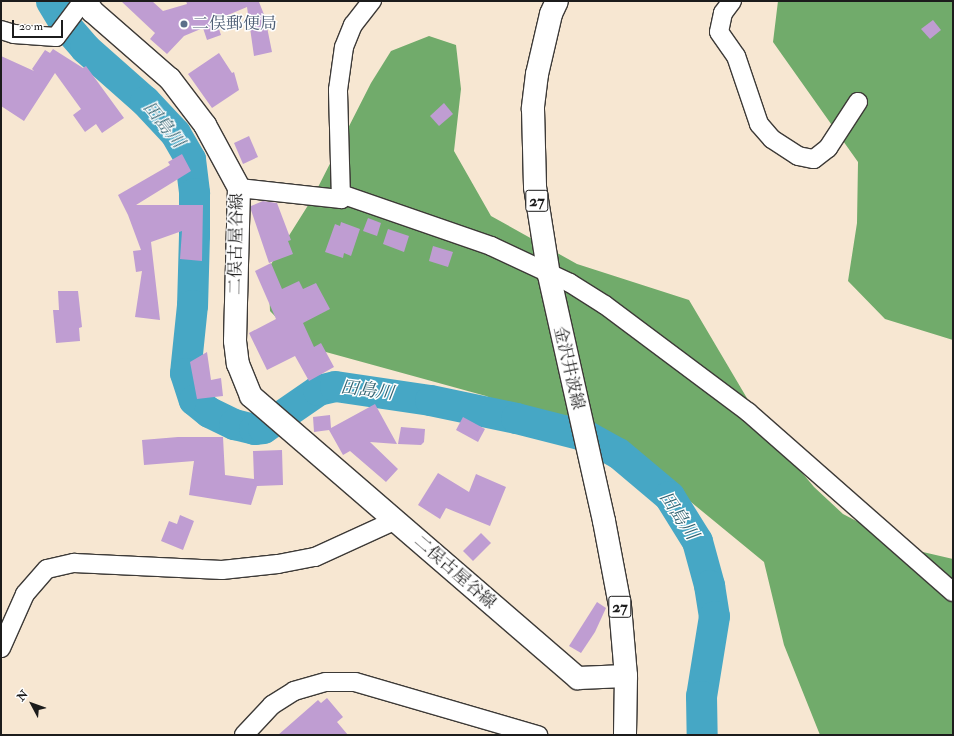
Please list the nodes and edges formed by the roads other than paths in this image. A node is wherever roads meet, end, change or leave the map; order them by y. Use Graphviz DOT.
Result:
graph roads {
  1 [pos="372,1"];
  2 [pos="557,1"];
  3 [pos="732,1"];
  4 [pos="83,4"];
  5 [pos="1,30"];
  6 [pos="858,102"];
  7 [pos="239,188"];
  8 [pos="341,194"];
  9 [pos="549,275"];
  10 [pos="396,520"];
  11 [pos="953,592"];
  12 [pos="1,648"];
  13 [pos="626,676"];
  14 [pos="244,735"];
  15 [pos="538,735"];
  16 [pos="625,735"];
  1 -- 8 [label="street"];
  2 -- 9 [label="main road, 金沢井波線 / 27"];
  3 -- 6 [label="street"];
  4 -- 5 [label="street"];
  4 -- 7 [label="main road, 二俣古屋谷線"];
  7 -- 8 [label="street"];
  7 -- 10 [label="main road, 二俣古屋谷線"];
  8 -- 9 [label="street"];
  9 -- 11 [label="street"];
  9 -- 13 [label="main road, 金沢井波線 / 27"];
  10 -- 12 [label="street"];
  10 -- 13 [label="main road, 二俣古屋谷線"];
  13 -- 16 [label="main road, 金沢井波線 / 27"];
  14 -- 15 [label="street"];
}
